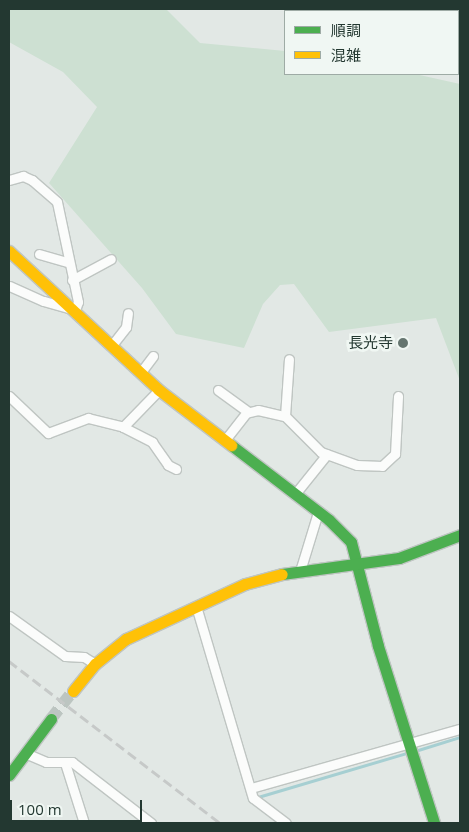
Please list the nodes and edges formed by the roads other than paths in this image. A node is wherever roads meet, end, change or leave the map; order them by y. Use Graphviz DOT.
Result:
graph roads {
  1 [pos="9,180"];
  2 [pos="9,251"];
  3 [pos="39,254"];
  4 [pos="112,259"];
  5 [pos="67,262"];
  6 [pos="72,280"];
  7 [pos="9,286"];
  8 [pos="75,310"];
  9 [pos="128,312"];
  10 [pos="112,345"];
  11 [pos="153,356"];
  12 [pos="289,358"];
  13 [pos="141,372"];
  14 [pos="159,390"];
  15 [pos="218,390"];
  16 [pos="9,396"];
  17 [pos="398,396"];
  18 [pos="12,408"];
  19 [pos="248,412"];
  20 [pos="285,416"];
  21 [pos="123,427"];
  22 [pos="225,440"];
  23 [pos="327,454"];
  24 [pos="176,469"];
  25 [pos="295,494"];
  26 [pos="318,512"];
  27 [pos="460,535"];
  28 [pos="358,566"];
  29 [pos="300,571"];
  30 [pos="196,606"];
  31 [pos="9,616"];
  32 [pos="95,664"];
  33 [pos="72,692"];
  34 [pos="51,719"];
  35 [pos="460,729"];
  36 [pos="411,744"];
  37 [pos="25,754"];
  38 [pos="65,763"];
  39 [pos="9,775"];
  40 [pos="251,788"];
  41 [pos="84,823"];
  42 [pos="151,823"];
  43 [pos="286,823"];
  44 [pos="434,823"];
  1 -- 5 [label="street"];
  2 -- 8 [label="street"];
  3 -- 5 [label="street"];
  4 -- 6 [label="street"];
  5 -- 6 [label="street"];
  6 -- 8 [label="street"];
  7 -- 8 [label="street"];
  8 -- 10 [label="street"];
  9 -- 10 [label="street"];
  10 -- 13 [label="street"];
  11 -- 13 [label="street"];
  12 -- 20 [label="street"];
  13 -- 14 [label="street"];
  14 -- 21 [label="street"];
  14 -- 22 [label="street"];
  15 -- 19 [label="street"];
  16 -- 18 [label="street"];
  17 -- 23 [label="street"];
  18 -- 21 [label="street"];
  19 -- 20 [label="street"];
  19 -- 22 [label="street"];
  20 -- 23 [label="street"];
  21 -- 24 [label="street"];
  22 -- 25 [label="street"];
  23 -- 25 [label="street"];
  25 -- 26 [label="street"];
  26 -- 28 [label="street"];
  26 -- 29 [label="street"];
  27 -- 28 [label="street"];
  28 -- 29 [label="street"];
  28 -- 36 [label="street"];
  29 -- 30 [label="street"];
  30 -- 32 [label="street"];
  30 -- 40 [label="street"];
  31 -- 32 [label="street"];
  32 -- 33 [label="street"];
  34 -- 37 [label="street"];
  35 -- 36 [label="street"];
  36 -- 40 [label="street"];
  36 -- 44 [label="street"];
  37 -- 38 [label="street"];
  37 -- 39 [label="street"];
  38 -- 41 [label="street"];
  38 -- 42 [label="street"];
  40 -- 43 [label="street"];
}
